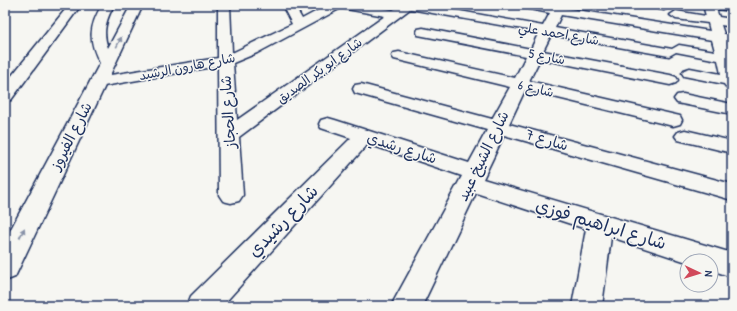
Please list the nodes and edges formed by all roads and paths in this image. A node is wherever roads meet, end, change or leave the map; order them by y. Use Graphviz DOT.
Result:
graph roads {
  1 [pos="137,5"];
  2 [pos="224,5"];
  3 [pos="288,5"];
  4 [pos="337,5"];
  5 [pos="344,5"];
  6 [pos="524,5"];
  7 [pos="653,5"];
  8 [pos="710,5"];
  9 [pos="664,7"];
  10 [pos="404,8"];
  11 [pos="558,8"];
  12 [pos="732,8"];
  13 [pos="81,9"];
  14 [pos="105,9"];
  15 [pos="676,15"];
  16 [pos="714,20"];
  17 [pos="732,23"];
  18 [pos="299,25"];
  19 [pos="546,31"];
  20 [pos="423,32"];
  21 [pos="718,36"];
  22 [pos="732,39"];
  23 [pos="535,54"];
  24 [pos="399,56"];
  25 [pos="728,58"];
  26 [pos="224,61"];
  27 [pos="108,62"];
  28 [pos="690,73"];
  29 [pos="670,80"];
  30 [pos="98,82"];
  31 [pos="732,82"];
  32 [pos="519,84"];
  33 [pos="361,89"];
  34 [pos="5,96"];
  35 [pos="683,99"];
  36 [pos="732,109"];
  37 [pos="673,120"];
  38 [pos="328,124"];
  39 [pos="497,126"];
  40 [pos="230,134"];
  41 [pos="365,136"];
  42 [pos="685,136"];
  43 [pos="732,147"];
  44 [pos="473,178"];
  45 [pos="732,192"];
  46 [pos="231,195"];
  47 [pos="600,224"];
  48 [pos="732,265"];
  49 [pos="5,268"];
  50 [pos="202,306"];
  51 [pos="406,306"];
  52 [pos="587,306"];
  27 -- 1 [label="main road, شارع الفيروز, one-way"];
  2 -- 26 [label="street, شارع الحجاز"];
  3 -- 18 [label="street"];
  4 -- 18 [label="street, شارع هارون الرشيد"];
  5 -- 10 [label="street, شارع احمد علي"];
  6 -- 11 [label="street"];
  7 -- 9 [label="street"];
  8 -- 12 [label="street"];
  8 -- 16 [label="street"];
  10 -- 19 [label="street, شارع احمد علي"];
  10 -- 40 [label="street, شارع ابو بكر الصديق"];
  11 -- 19 [label="street, شارع الشيخ عبيد"];
  11 -- 21 [label="street"];
  13 -- 34 [label="main road"];
  14 -- 27 [label="main road"];
  15 -- 16 [label="street"];
  16 -- 17 [label="street"];
  16 -- 21 [label="street"];
  18 -- 26 [label="street, شارع هارون الرشيد"];
  19 -- 23 [label="street, شارع الشيخ عبيد"];
  19 -- 25 [label="street, شارع احمد علي"];
  20 -- 23 [label="street, شارع 5"];
  21 -- 22 [label="street"];
  21 -- 25 [label="street"];
  23 -- 29 [label="street, شارع 5"];
  23 -- 32 [label="street, شارع الشيخ عبيد"];
  24 -- 32 [label="street, شارع 6"];
  25 -- 31 [label="street"];
  26 -- 30 [label="street, شارع هارون الرشيد"];
  26 -- 40 [label="street, شارع الحجاز"];
  27 -- 30 [label="main road, شارع الفيروز"];
  28 -- 31 [label="street"];
  49 -- 30 [label="main road, شارع الفيروز, one-way"];
  32 -- 37 [label="street, شارع 6"];
  32 -- 39 [label="street, شارع الشيخ عبيد"];
  33 -- 39 [label="street, شارع 7"];
  35 -- 36 [label="street"];
  38 -- 41 [label="street, شارع رشدي"];
  39 -- 44 [label="street, شارع الشيخ عبيد"];
  39 -- 45 [label="street, شارع 7"];
  40 -- 46 [label="street, شارع الحجاز"];
  41 -- 44 [label="street, شارع رشدي"];
  41 -- 50 [label="street, شارع رشيدي"];
  42 -- 43 [label="street"];
  44 -- 47 [label="street, شارع ابراهيم فوزي"];
  44 -- 51 [label="street, شارع الشيخ عبيد"];
  47 -- 48 [label="street, شارع ابراهيم فوزي"];
  47 -- 52 [label="street"];
}
